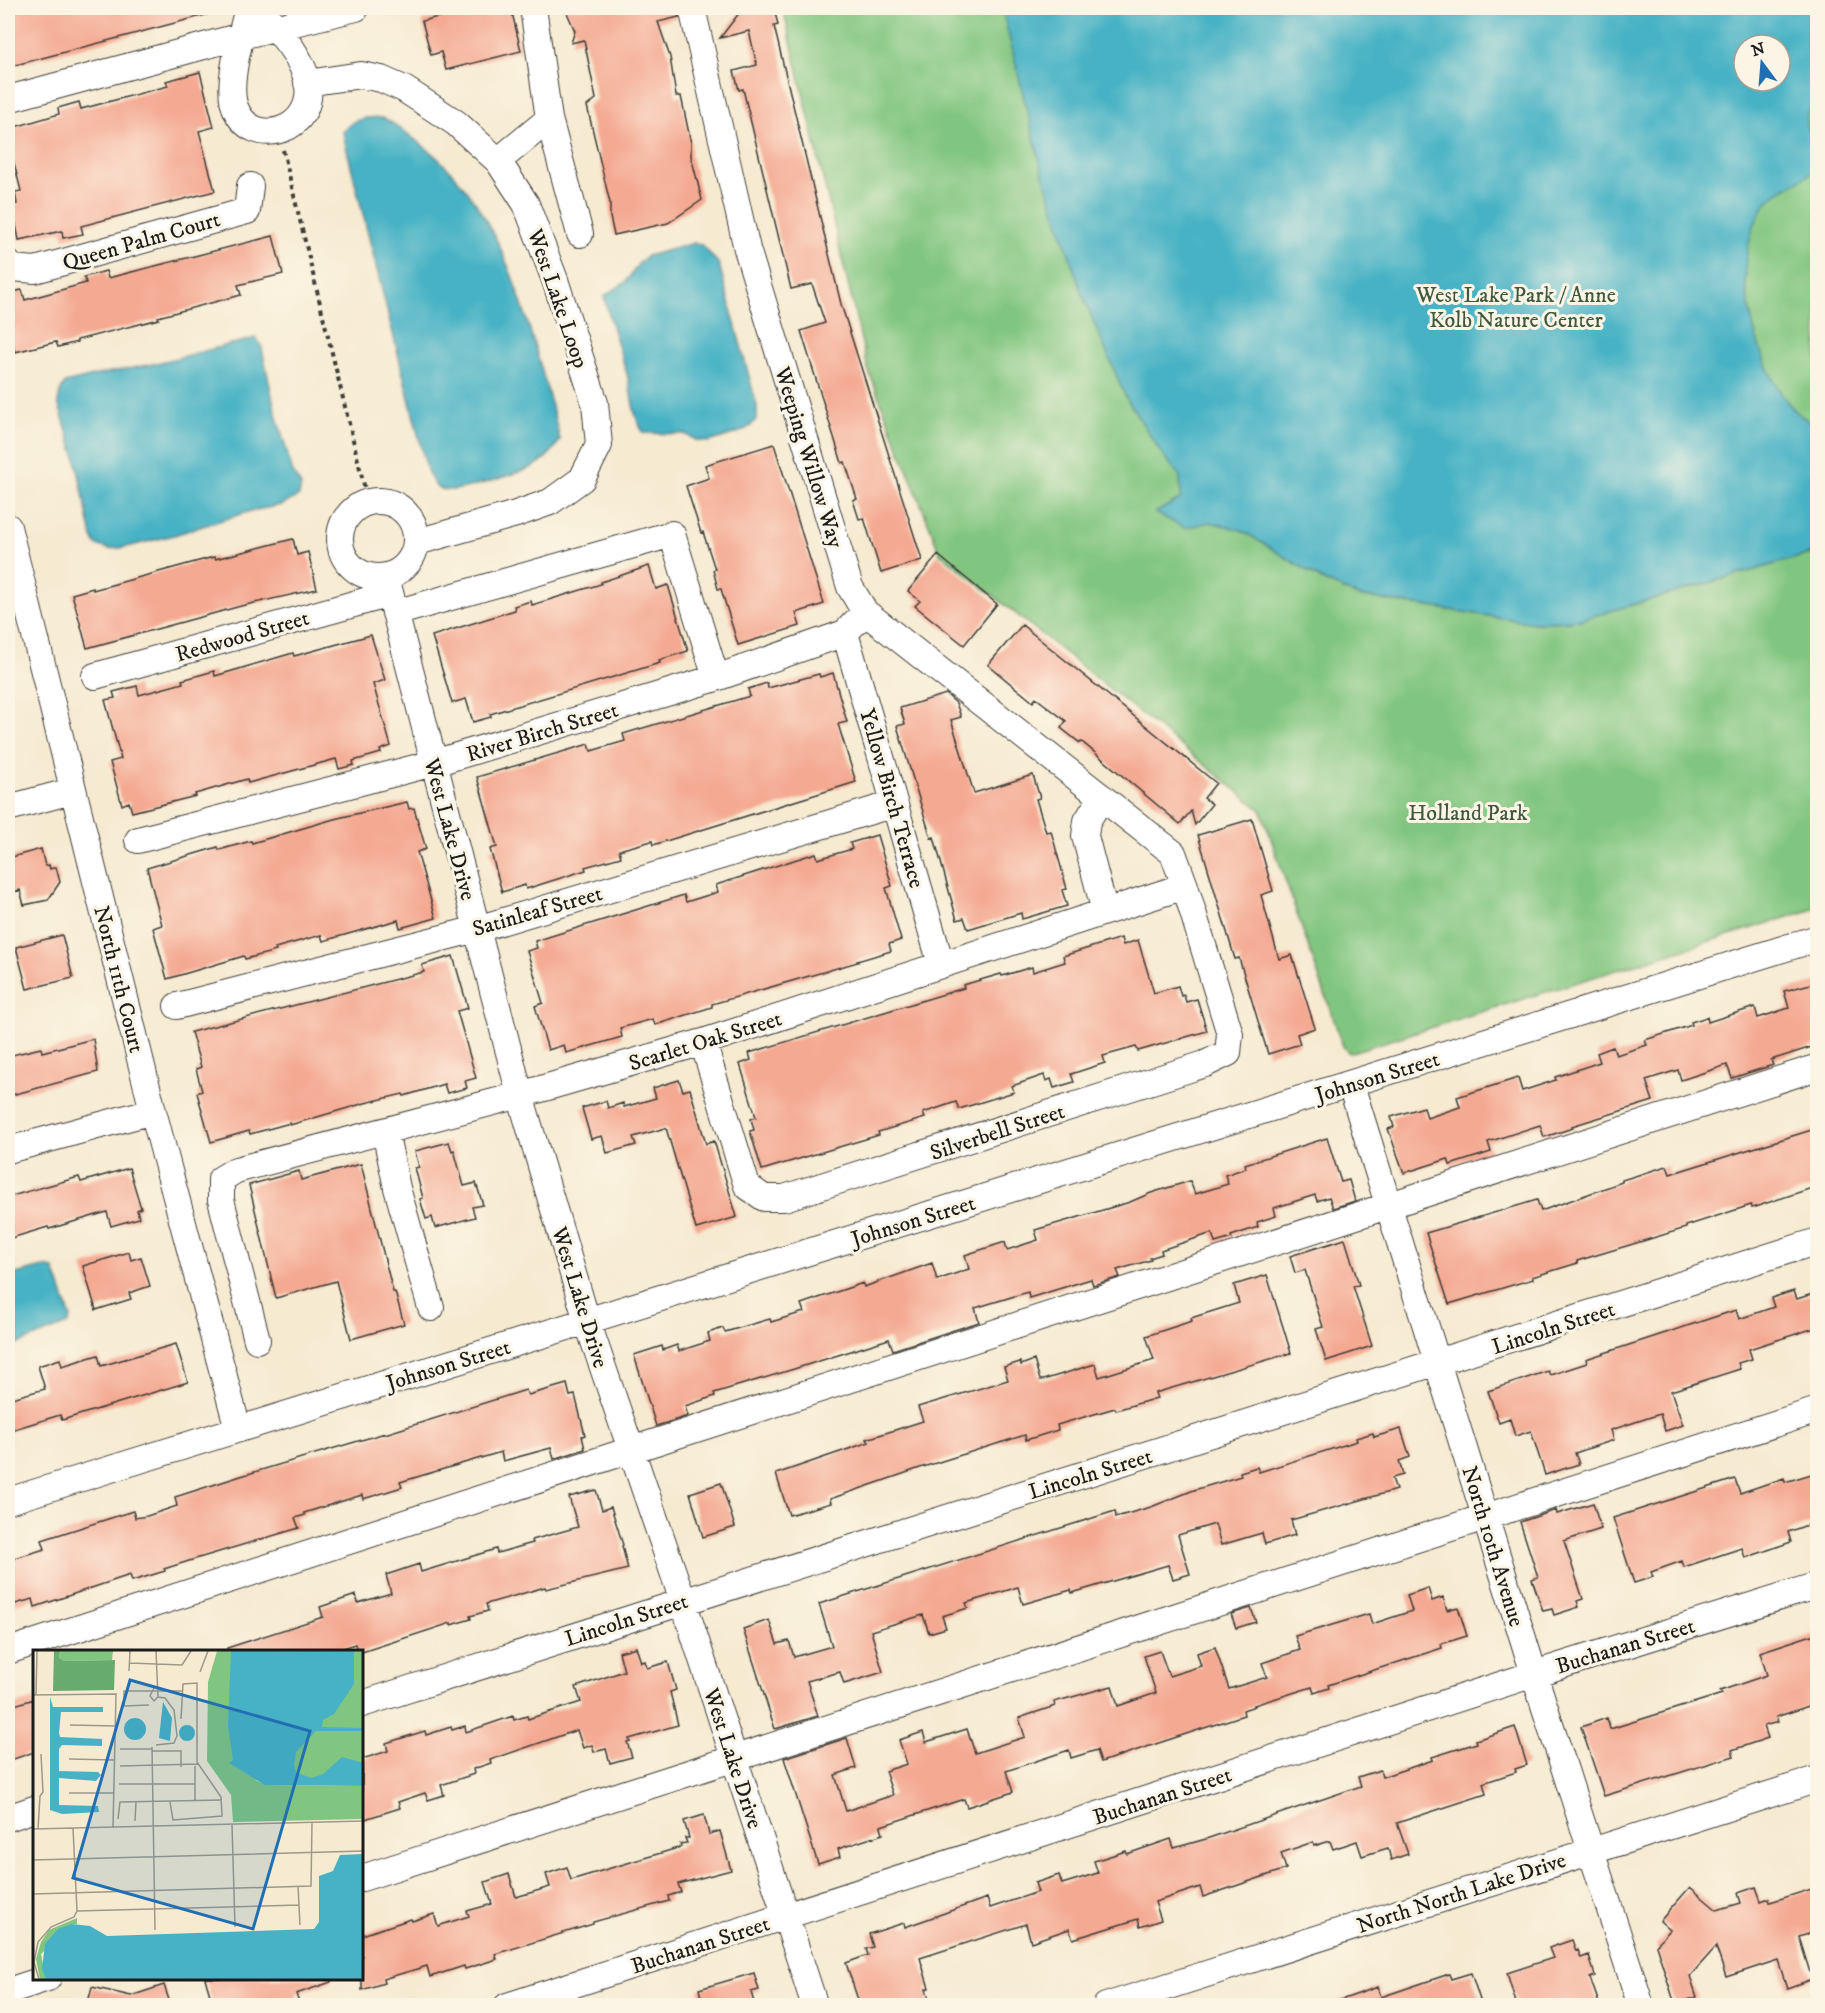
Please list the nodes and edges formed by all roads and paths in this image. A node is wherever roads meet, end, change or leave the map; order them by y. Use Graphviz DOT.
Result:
graph roads {
  1 [pos="248,8"];
  2 [pos="356,8"];
  3 [pos="533,8"];
  4 [pos="692,8"];
  5 [pos="322,16"];
  6 [pos="267,17"];
  7 [pos="241,36"];
  8 [pos="186,51"];
  9 [pos="303,71"];
  10 [pos="234,76"];
  11 [pos="8,99"];
  12 [pos="549,119"];
  13 [pos="279,132"];
  14 [pos="498,161"];
  15 [pos="250,186"];
  16 [pos="580,234"];
  17 [pos="10,266"];
  18 [pos="368,502"];
  19 [pos="8,527"];
  20 [pos="417,542"];
  21 [pos="390,595"];
  22 [pos="865,612"];
  23 [pos="845,633"];
  24 [pos="95,676"];
  25 [pos="717,678"];
  26 [pos="434,763"];
  27 [pos="72,791"];
  28 [pos="1102,797"];
  29 [pos="894,804"];
  30 [pos="8,808"];
  31 [pos="138,840"];
  32 [pos="1185,886"];
  33 [pos="1105,912"];
  34 [pos="477,929"];
  35 [pos="1818,938"];
  36 [pos="941,964"];
  37 [pos="177,1006"];
  38 [pos="703,1042"];
  39 [pos="1228,1053"];
  40 [pos="1818,1067"];
  41 [pos="1351,1085"];
  42 [pos="520,1095"];
  43 [pos="153,1111"];
  44 [pos="385,1131"];
  45 [pos="8,1150"];
  46 [pos="1388,1205"];
  47 [pos="1818,1241"];
  48 [pos="431,1308"];
  49 [pos="587,1321"];
  50 [pos="257,1340"];
  51 [pos="1438,1364"];
  52 [pos="1818,1410"];
  53 [pos="238,1429"];
  54 [pos="631,1450"];
  55 [pos="8,1501"];
  56 [pos="1485,1517"];
  57 [pos="1818,1585"];
  58 [pos="683,1601"];
  59 [pos="8,1651"];
  60 [pos="1534,1674"];
  61 [pos="363,1704"];
  62 [pos="734,1758"];
  63 [pos="1818,1779"];
  64 [pos="33,1809"];
  65 [pos="8,1818"];
  66 [pos="1591,1850"];
  67 [pos="363,1878"];
  68 [pos="786,1917"];
  69 [pos="41,1980"];
  70 [pos="12,1989"];
  71 [pos="507,2006"];
  72 [pos="815,2006"];
  73 [pos="1106,2006"];
  74 [pos="1641,2006"];
  1 -- 7 [label="street"];
  2 -- 5 [label="street"];
  3 -- 12 [label="street"];
  4 -- 22 [label="street, Weeping Willow Way"];
  5 -- 6 [label="street"];
  5 -- 9 [label="street"];
  6 -- 7 [label="street"];
  6 -- 9 [label="street"];
  7 -- 8 [label="street"];
  7 -- 10 [label="street"];
  8 -- 10 [label="street"];
  8 -- 11 [label="street"];
  9 -- 10 [label="street"];
  9 -- 13 [label="street"];
  9 -- 14 [label="street, West Lake Loop"];
  10 -- 13 [label="street"];
  12 -- 14 [label="street"];
  12 -- 16 [label="street"];
  13 -- 18 [label="path"];
  14 -- 20 [label="street, West Lake Loop"];
  15 -- 17 [label="street, Queen Palm Court"];
  18 -- 20 [label="street"];
  18 -- 21 [label="street"];
  19 -- 27 [label="street, North 11th Court"];
  20 -- 21 [label="street"];
  21 -- 24 [label="street, Redwood Street"];
  21 -- 25 [label="street, Redwood Street"];
  21 -- 26 [label="street, West Lake Drive"];
  22 -- 23 [label="street, River Birch Street"];
  22 -- 28 [label="street, Weeping Willow Way"];
  23 -- 25 [label="street, River Birch Street"];
  23 -- 29 [label="street, Yellow Birch Terrace"];
  25 -- 26 [label="street, River Birch Street"];
  26 -- 31 [label="street, River Birch Street"];
  26 -- 34 [label="street, West Lake Drive"];
  27 -- 30 [label="street"];
  27 -- 43 [label="street, North 11th Court"];
  28 -- 32 [label="street, Weeping Willow Way"];
  28 -- 33 [label="street"];
  29 -- 34 [label="street, Satinleaf Street"];
  29 -- 36 [label="street, Yellow Birch Terrace"];
  32 -- 33 [label="street, Scarlet Oak Street"];
  32 -- 39 [label="street, Weeping Willow Way"];
  33 -- 36 [label="street, Scarlet Oak Street"];
  34 -- 37 [label="street, Satinleaf Street"];
  34 -- 42 [label="street, West Lake Drive"];
  35 -- 41 [label="street, Johnson Street"];
  36 -- 38 [label="street, Scarlet Oak Street"];
  38 -- 39 [label="street, Silverbell Street"];
  38 -- 42 [label="street, Scarlet Oak Street"];
  40 -- 46 [label="street"];
  41 -- 46 [label="street, North 10th Avenue"];
  41 -- 49 [label="street, Johnson Street"];
  42 -- 44 [label="street, Scarlet Oak Street"];
  42 -- 49 [label="street, West Lake Drive"];
  43 -- 45 [label="street"];
  43 -- 53 [label="street, North 11th Court"];
  44 -- 48 [label="street"];
  44 -- 50 [label="street, Scarlet Oak Street"];
  46 -- 51 [label="street, North 10th Avenue"];
  46 -- 54 [label="street"];
  47 -- 51 [label="street, Lincoln Street"];
  49 -- 53 [label="street, Johnson Street"];
  49 -- 54 [label="street, West Lake Drive"];
  51 -- 56 [label="street, North 10th Avenue"];
  51 -- 58 [label="street, Lincoln Street"];
  52 -- 56 [label="street"];
  53 -- 55 [label="street, Johnson Street"];
  54 -- 58 [label="street, West Lake Drive"];
  54 -- 59 [label="street"];
  56 -- 60 [label="street, North 10th Avenue"];
  56 -- 62 [label="street"];
  57 -- 60 [label="street, Buchanan Street"];
  58 -- 61 [label="street, Lincoln Street"];
  58 -- 62 [label="street, West Lake Drive"];
  60 -- 66 [label="street, North 10th Avenue"];
  60 -- 68 [label="street, Buchanan Street"];
  62 -- 67 [label="street"];
  62 -- 68 [label="street, West Lake Drive"];
  63 -- 66 [label="street, North North Lake Drive"];
  64 -- 65 [label="street"];
  66 -- 73 [label="street, North North Lake Drive"];
  66 -- 74 [label="street, North 10th Avenue"];
  68 -- 71 [label="street, Buchanan Street"];
  68 -- 72 [label="street, West Lake Drive"];
  69 -- 70 [label="street"];
}
